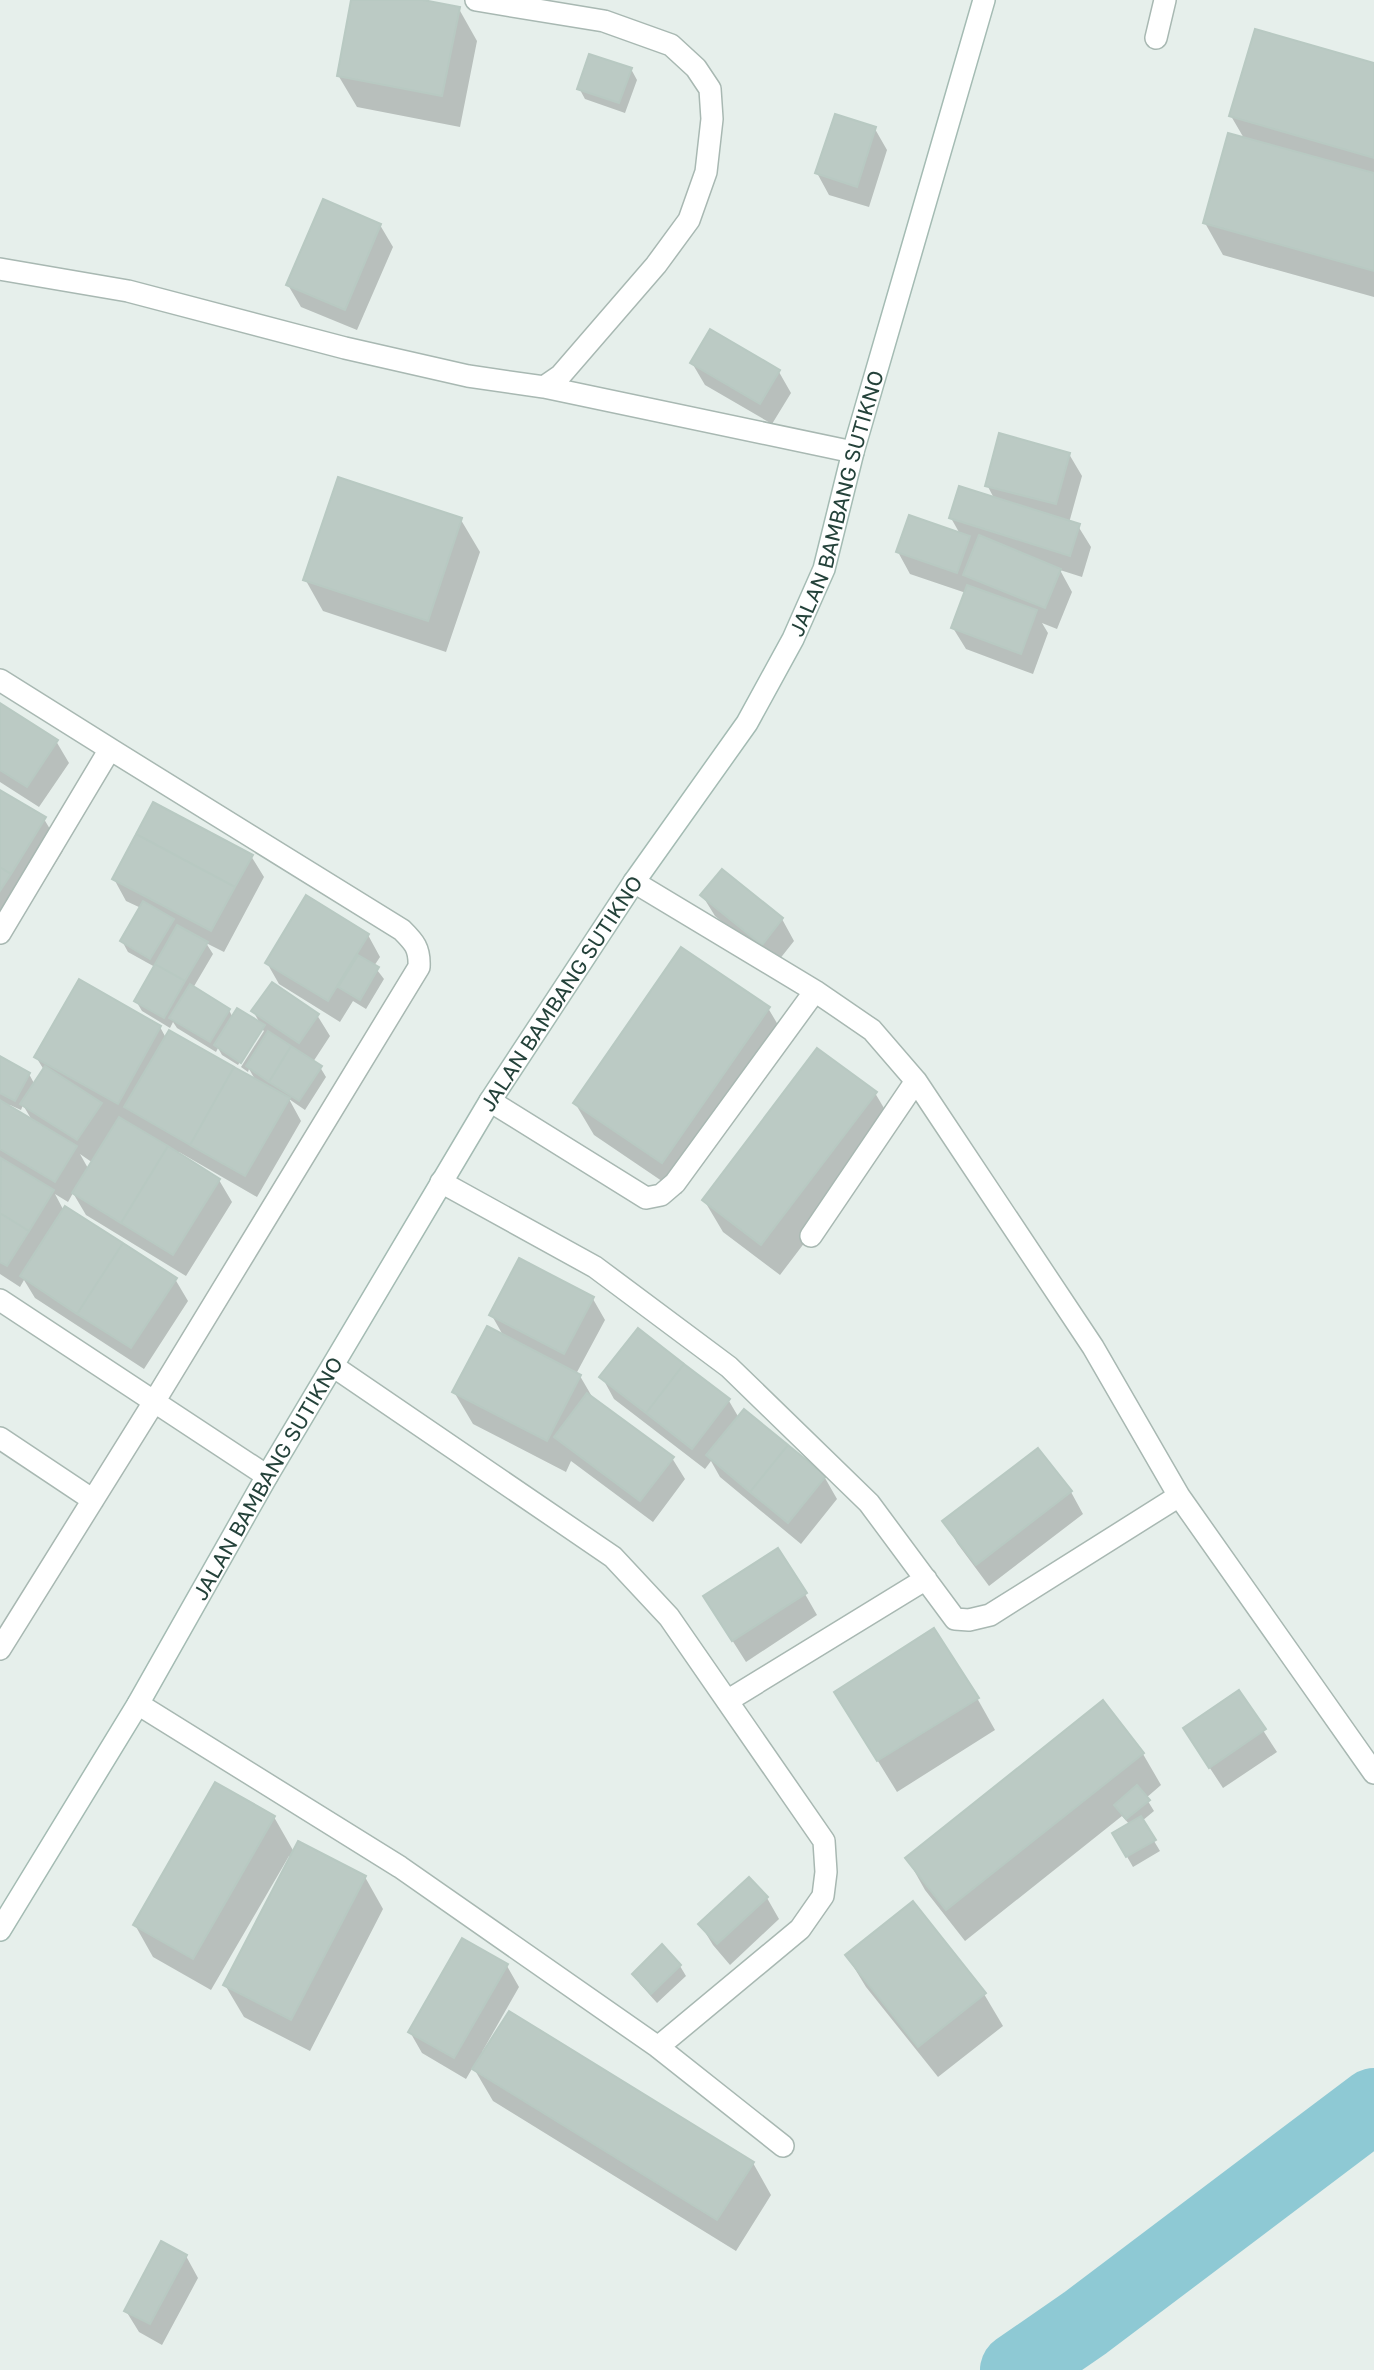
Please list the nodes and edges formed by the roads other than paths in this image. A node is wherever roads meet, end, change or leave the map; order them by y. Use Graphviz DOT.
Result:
graph roads {
  1 [pos="476,0"];
  2 [pos="984,0"];
  3 [pos="1165,0"];
  4 [pos="1156,38"];
  5 [pos="0,269"];
  6 [pos="544,387"];
  7 [pos="852,452"];
  8 [pos="0,680"];
  9 [pos="110,748"];
  10 [pos="634,882"];
  11 [pos="0,933"];
  12 [pos="815,991"];
  13 [pos="916,1081"];
  14 [pos="490,1101"];
  15 [pos="441,1182"];
  16 [pos="811,1236"];
  17 [pos="0,1300"];
  18 [pos="333,1366"];
  19 [pos="154,1402"];
  20 [pos="0,1438"];
  21 [pos="267,1476"];
  22 [pos="1179,1496"];
  23 [pos="93,1500"];
  24 [pos="926,1579"];
  25 [pos="3,1636"];
  26 [pos="727,1701"];
  27 [pos="138,1704"];
  28 [pos="1374,1773"];
  29 [pos="0,1930"];
  30 [pos="658,2047"];
  31 [pos="783,2146"];
  1 -- 6 [label="street"];
  2 -- 7 [label="street, JALAN BAMBANG SUTIKNO"];
  3 -- 4 [label="street"];
  5 -- 6 [label="street"];
  6 -- 7 [label="street"];
  7 -- 10 [label="street, JALAN BAMBANG SUTIKNO"];
  8 -- 9 [label="street"];
  9 -- 11 [label="street"];
  9 -- 19 [label="street"];
  10 -- 12 [label="street"];
  10 -- 14 [label="street, JALAN BAMBANG SUTIKNO"];
  12 -- 13 [label="street"];
  12 -- 14 [label="street"];
  13 -- 16 [label="street"];
  13 -- 22 [label="street"];
  14 -- 15 [label="street, JALAN BAMBANG SUTIKNO"];
  15 -- 18 [label="street, JALAN BAMBANG SUTIKNO"];
  15 -- 24 [label="street"];
  17 -- 19 [label="street"];
  18 -- 21 [label="street, JALAN BAMBANG SUTIKNO"];
  18 -- 26 [label="street"];
  19 -- 21 [label="street"];
  19 -- 23 [label="street"];
  20 -- 23 [label="street"];
  21 -- 27 [label="street, JALAN BAMBANG SUTIKNO"];
  22 -- 24 [label="street"];
  22 -- 28 [label="street"];
  23 -- 25 [label="street"];
  24 -- 26 [label="street"];
  26 -- 30 [label="street"];
  27 -- 29 [label="street, JALAN BAMBANG SUTIKNO"];
  27 -- 30 [label="street"];
  30 -- 31 [label="street"];
}
